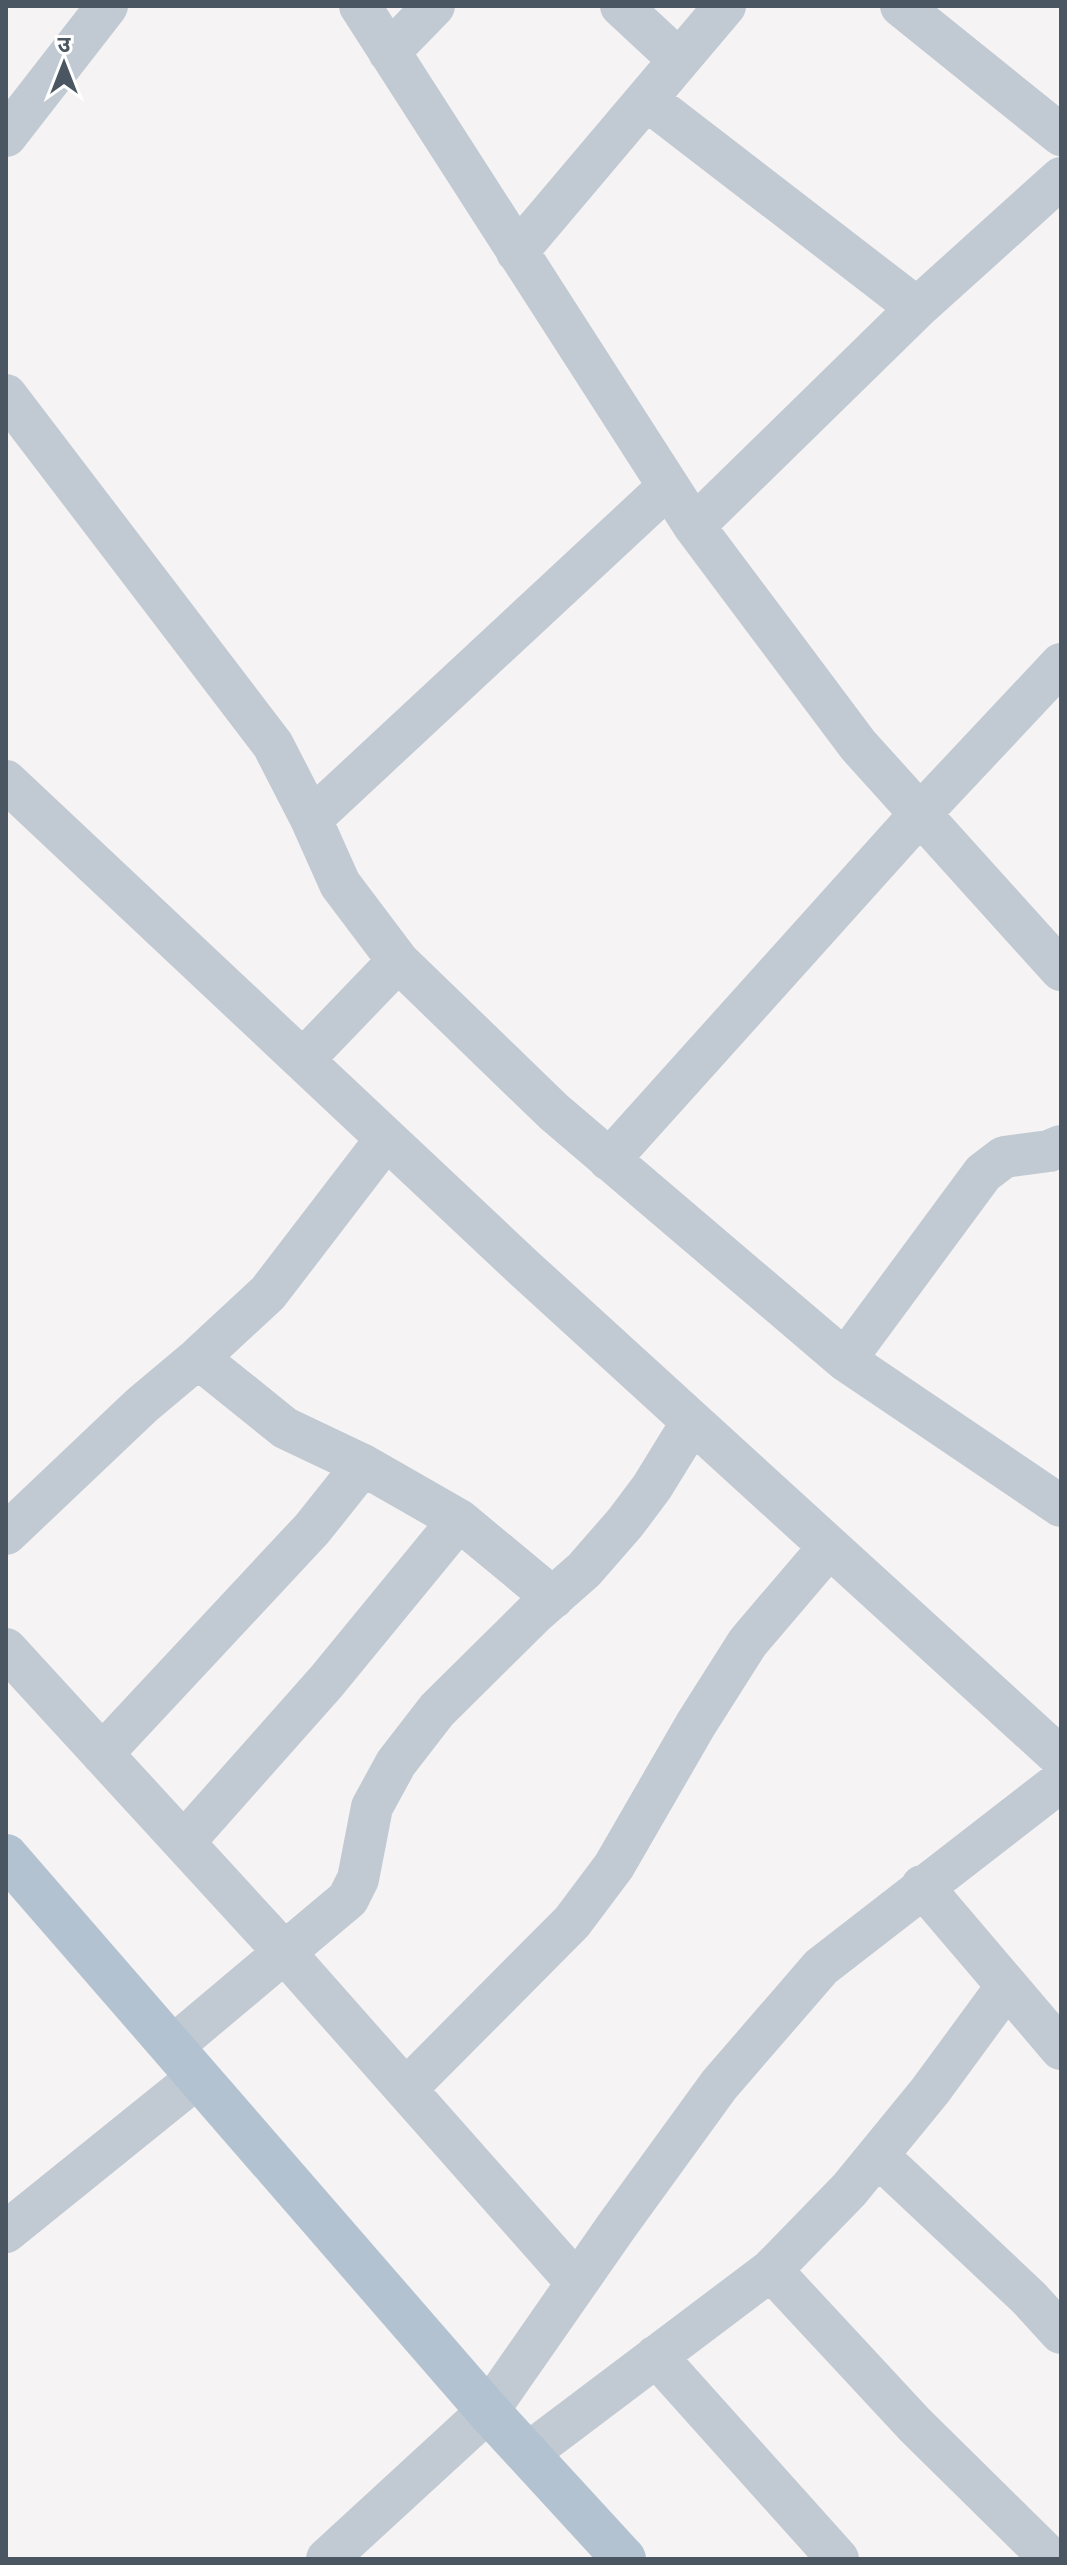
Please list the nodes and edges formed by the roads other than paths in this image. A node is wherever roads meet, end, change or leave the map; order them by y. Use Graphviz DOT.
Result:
graph roads {
  1 [pos="107,6"];
  2 [pos="360,6"];
  3 [pos="434,6"];
  4 [pos="621,6"];
  5 [pos="725,6"];
  6 [pos="901,6"];
  7 [pos="389,52"];
  8 [pos="679,60"];
  9 [pos="647,100"];
  10 [pos="1061,135"];
  11 [pos="6,136"];
  12 [pos="1061,178"];
  13 [pos="517,252"];
  14 [pos="917,308"];
  15 [pos="6,395"];
  16 [pos="668,487"];
  17 [pos="694,526"];
  18 [pos="1061,664"];
  19 [pos="6,781"];
  20 [pos="921,813"];
  21 [pos="311,819"];
  22 [pos="398,961"];
  23 [pos="1061,970"];
  24 [pos="303,1060"];
  25 [pos="386,1139"];
  26 [pos="1061,1146"];
  27 [pos="609,1160"];
  28 [pos="198,1358"];
  29 [pos="845,1360"];
  30 [pos="692,1422"];
  31 [pos="363,1465"];
  32 [pos="1061,1506"];
  33 [pos="459,1520"];
  34 [pos="6,1534"];
  35 [pos="829,1547"];
  36 [pos="553,1598"];
  37 [pos="6,1649"];
  38 [pos="102,1754"];
  39 [pos="1061,1758"];
  40 [pos="1061,1781"];
  41 [pos="184,1842"];
  42 [pos="11,1870"];
  43 [pos="922,1886"];
  44 [pos="285,1953"];
  45 [pos="1007,1986"];
  46 [pos="1061,2049"];
  47 [pos="185,2061"];
  48 [pos="406,2089"];
  49 [pos="878,2156"];
  50 [pos="6,2232"];
  51 [pos="771,2270"];
  52 [pos="577,2283"];
  53 [pos="1061,2333"];
  54 [pos="656,2356"];
  55 [pos="488,2411"];
  56 [pos="527,2454"];
  57 [pos="327,2559"];
  58 [pos="624,2559"];
  59 [pos="838,2559"];
  60 [pos="1051,2559"];
  1 -- 11 [label="street"];
  2 -- 7 [label="street"];
  3 -- 7 [label="street"];
  4 -- 8 [label="street"];
  5 -- 8 [label="street"];
  6 -- 10 [label="street"];
  7 -- 13 [label="street"];
  8 -- 9 [label="street"];
  9 -- 13 [label="street"];
  9 -- 14 [label="street"];
  12 -- 14 [label="street"];
  13 -- 16 [label="street"];
  14 -- 17 [label="street"];
  15 -- 21 [label="street"];
  16 -- 17 [label="street"];
  16 -- 21 [label="street"];
  17 -- 20 [label="street"];
  18 -- 20 [label="street"];
  19 -- 24 [label="street"];
  20 -- 23 [label="street"];
  20 -- 27 [label="street"];
  21 -- 22 [label="street"];
  22 -- 24 [label="street"];
  22 -- 27 [label="street"];
  24 -- 25 [label="street"];
  25 -- 28 [label="street"];
  25 -- 30 [label="street"];
  26 -- 29 [label="street"];
  27 -- 29 [label="street"];
  28 -- 31 [label="street"];
  28 -- 34 [label="street"];
  29 -- 32 [label="street"];
  30 -- 35 [label="street"];
  30 -- 36 [label="street"];
  31 -- 33 [label="street"];
  31 -- 38 [label="street"];
  33 -- 36 [label="street"];
  33 -- 41 [label="street"];
  35 -- 39 [label="street"];
  35 -- 48 [label="street"];
  36 -- 44 [label="street"];
  37 -- 38 [label="street"];
  38 -- 41 [label="street"];
  40 -- 43 [label="street"];
  41 -- 44 [label="street"];
  42 -- 47 [label="main road"];
  43 -- 45 [label="street"];
  43 -- 52 [label="street"];
  44 -- 47 [label="street"];
  44 -- 48 [label="street"];
  45 -- 46 [label="street"];
  45 -- 49 [label="street"];
  47 -- 50 [label="street"];
  47 -- 55 [label="main road"];
  48 -- 52 [label="street"];
  49 -- 51 [label="street"];
  49 -- 53 [label="street"];
  51 -- 54 [label="street"];
  51 -- 60 [label="street"];
  52 -- 55 [label="street"];
  54 -- 56 [label="street"];
  54 -- 59 [label="street"];
  55 -- 56 [label="main road"];
  55 -- 57 [label="street"];
  56 -- 58 [label="main road"];
}
